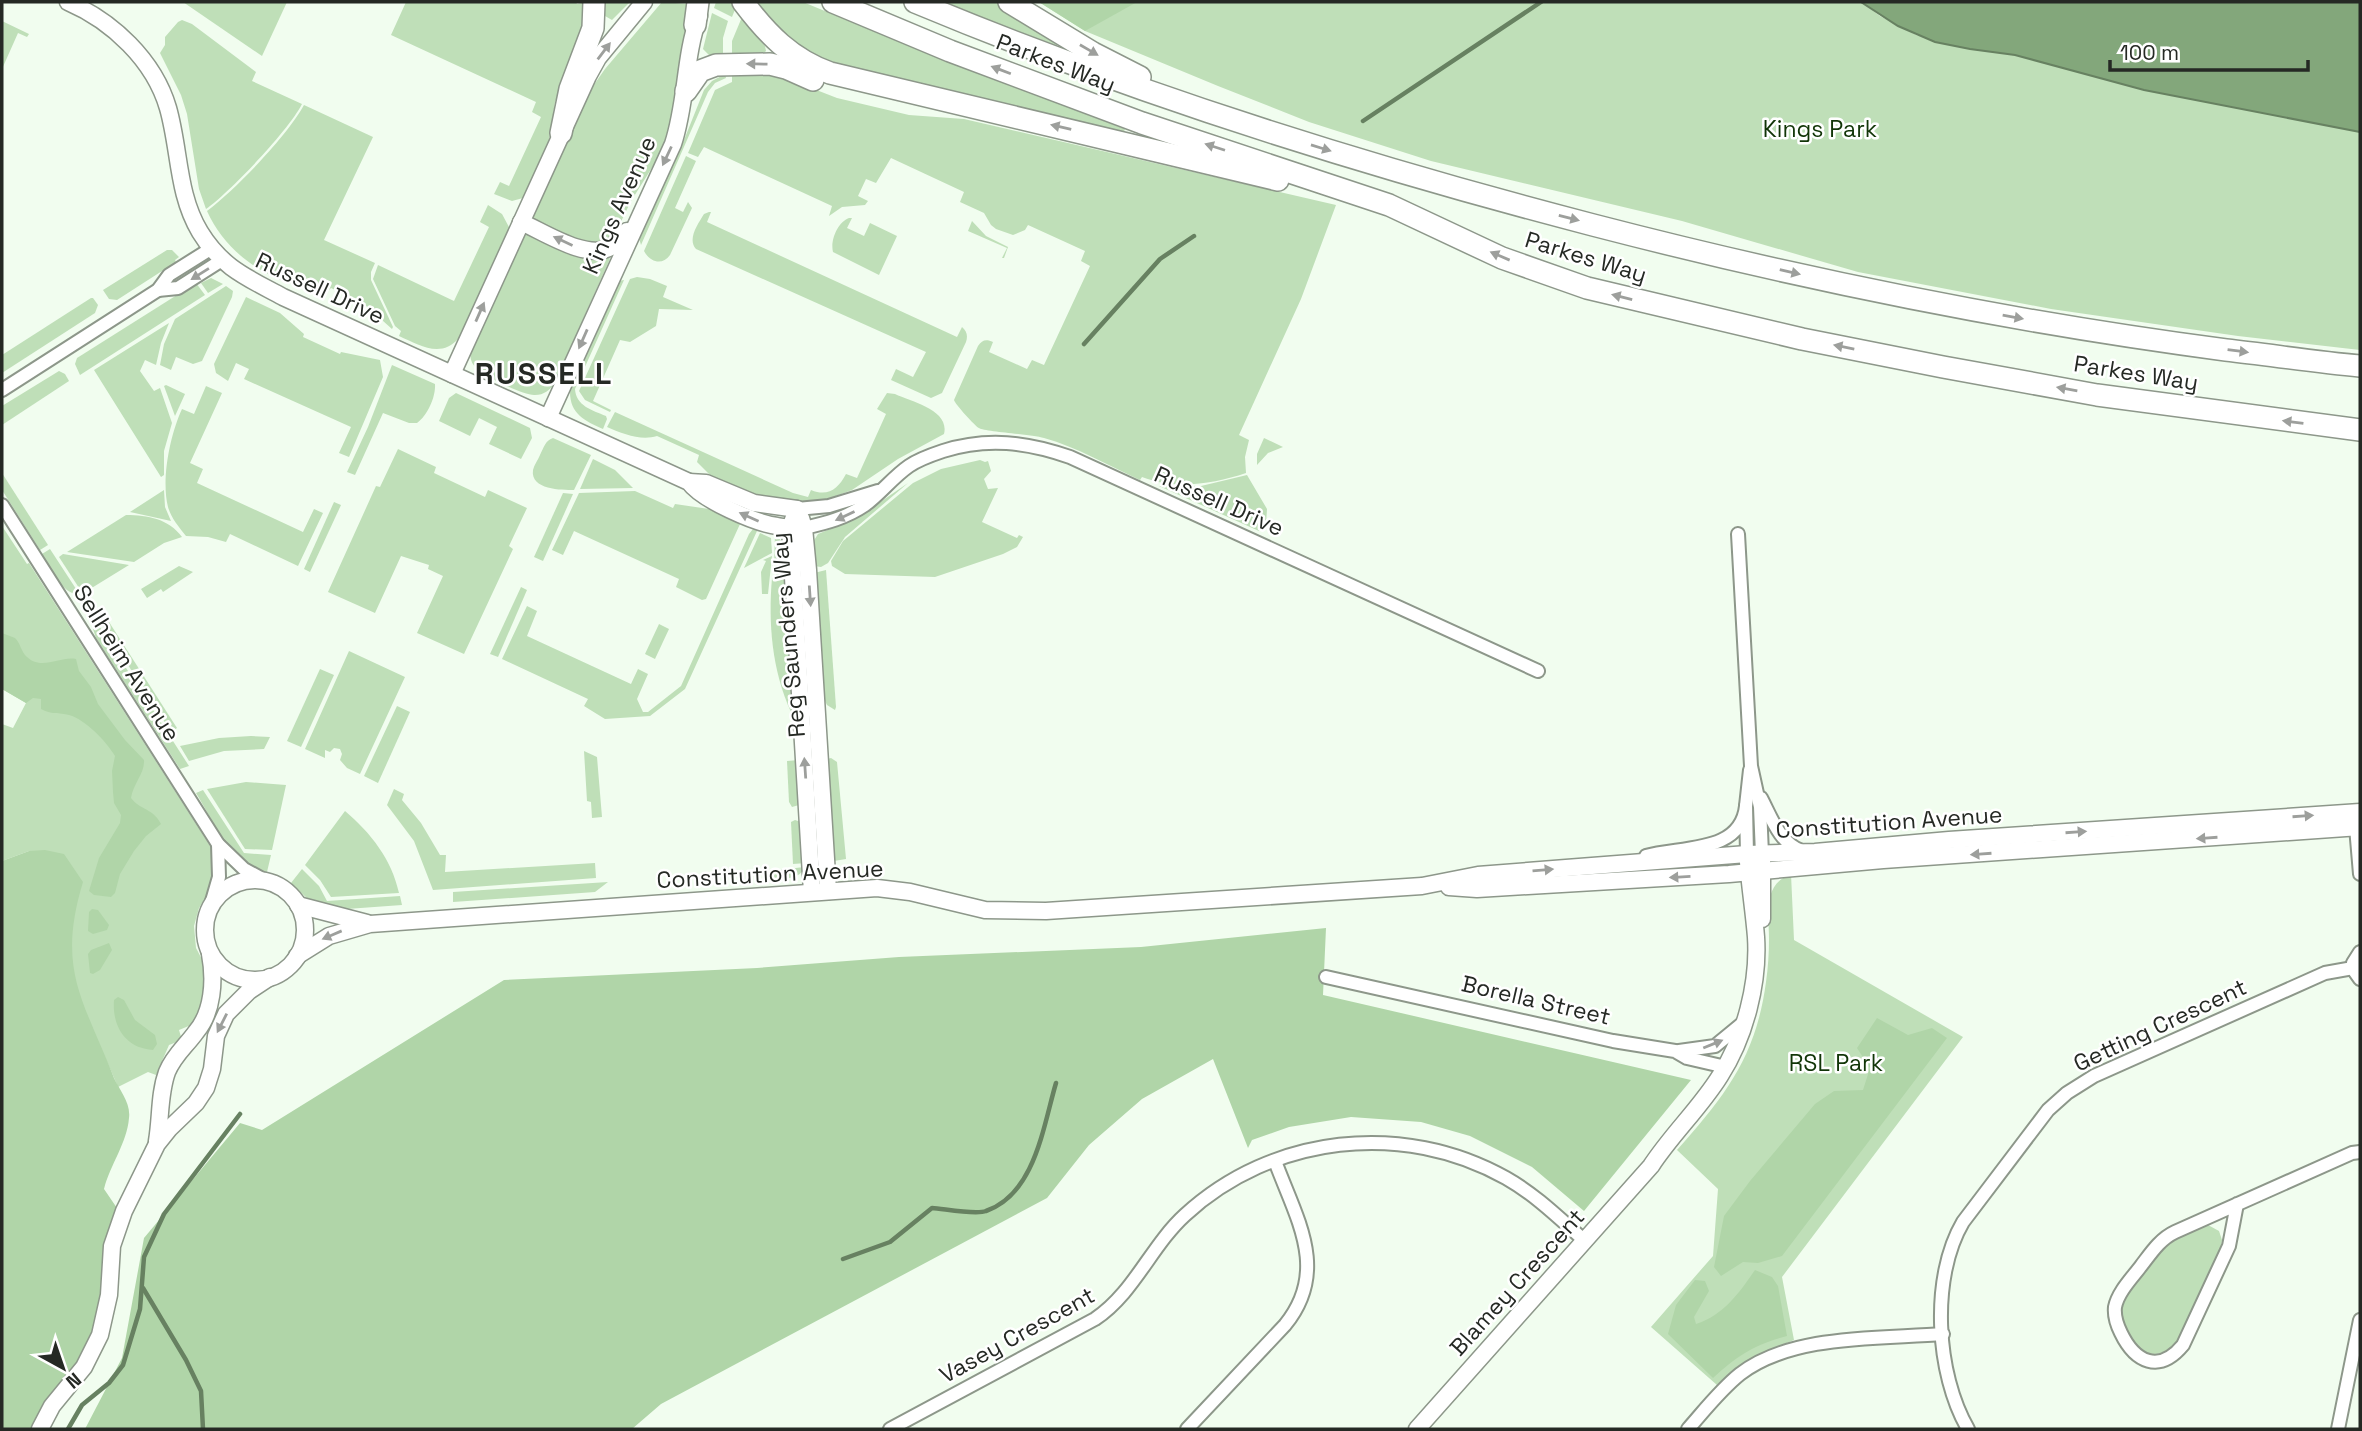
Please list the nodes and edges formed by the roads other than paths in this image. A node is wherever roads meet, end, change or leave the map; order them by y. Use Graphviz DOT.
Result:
graph roads {
  1 [pos="68,2"];
  2 [pos="594,2"];
  3 [pos="644,2"];
  4 [pos="698,2"];
  5 [pos="704,2"];
  6 [pos="743,2"];
  7 [pos="833,2"];
  8 [pos="915,2"];
  9 [pos="1009,2"];
  10 [pos="695,25"];
  11 [pos="870,83"];
  12 [pos="686,91"];
  13 [pos="1231,120"];
  14 [pos="562,134"];
  15 [pos="1349,192"];
  16 [pos="639,216"];
  17 [pos="521,222"];
  18 [pos="217,254"];
  19 [pos="2360,366"];
  20 [pos="452,374"];
  21 [pos="2,390"];
  22 [pos="548,418"];
  23 [pos="2360,430"];
  24 [pos="689,482"];
  25 [pos="878,491"];
  26 [pos="2,505"];
  27 [pos="797,509"];
  28 [pos="797,528"];
  29 [pos="1738,534"];
  30 [pos="1538,671"];
  31 [pos="1751,766"];
  32 [pos="1757,788"];
  33 [pos="1746,806"];
  34 [pos="2359,822"];
  35 [pos="218,844"];
  36 [pos="2009,844"];
  37 [pos="1815,852"];
  38 [pos="1633,863"];
  39 [pos="1755,863"];
  40 [pos="2360,874"];
  41 [pos="268,882"];
  42 [pos="1422,886"];
  43 [pos="820,891"];
  44 [pos="298,905"];
  45 [pos="210,908"];
  46 [pos="370,924"];
  47 [pos="209,950"];
  48 [pos="2360,952"];
  49 [pos="297,956"];
  50 [pos="2357,973"];
  51 [pos="270,977"];
  52 [pos="1326,977"];
  53 [pos="1744,1023"];
  54 [pos="1675,1051"];
  55 [pos="1730,1068"];
  56 [pos="157,1144"];
  57 [pos="2360,1152"];
  58 [pos="1275,1161"];
  59 [pos="2237,1204"];
  60 [pos="1585,1241"];
  61 [pos="2360,1320"];
  62 [pos="1943,1334"];
  63 [pos="1695,1427"];
  64 [pos="40,1429"];
  65 [pos="890,1429"];
  66 [pos="1187,1429"];
  67 [pos="1417,1429"];
  68 [pos="1968,1429"];
  69 [pos="2338,1429"];
  1 -- 18 [label="street, Russell Drive"];
  2 -- 14 [label="main road"];
  14 -- 3 [label="street, one-way"];
  4 -- 10 [label="main road"];
  5 -- 10 [label="street, Kings Avenue"];
  6 -- 11 [label="main road"];
  15 -- 7 [label="main road, Parkes Way, one-way"];
  8 -- 13 [label="main road, Parkes Way"];
  9 -- 13 [label="main road, one-way"];
  10 -- 12 [label="street, Kings Avenue"];
  11 -- 12 [label="main road, one-way"];
  15 -- 11 [label="main road, one-way"];
  12 -- 16 [label="street, Kings Avenue, one-way"];
  13 -- 19 [label="main road, Parkes Way, one-way"];
  14 -- 17 [label="street"];
  23 -- 15 [label="main road, Parkes Way, one-way"];
  16 -- 17 [label="street, one-way"];
  16 -- 22 [label="street, Kings Avenue, one-way"];
  20 -- 17 [label="street, one-way"];
  18 -- 20 [label="street, Russell Drive"];
  18 -- 21 [label="street"];
  20 -- 22 [label="street, Russell Drive"];
  22 -- 24 [label="street, Russell Drive"];
  24 -- 27 [label="street, Russell Drive"];
  28 -- 24 [label="street, Russell Drive, one-way"];
  25 -- 27 [label="street, Russell Drive"];
  25 -- 28 [label="street, Russell Drive, one-way"];
  25 -- 30 [label="street, Russell Drive"];
  26 -- 35 [label="street, Sellheim Avenue"];
  27 -- 28 [label="street, Reg Saunders Way"];
  28 -- 43 [label="street, Reg Saunders Way"];
  29 -- 31 [label="street"];
  31 -- 32 [label="street"];
  31 -- 33 [label="street"];
  32 -- 37 [label="street"];
  32 -- 39 [label="street"];
  33 -- 38 [label="street"];
  33 -- 39 [label="street"];
  34 -- 36 [label="street, Constitution Avenue"];
  34 -- 40 [label="street"];
  35 -- 41 [label="street, Sellheim Avenue"];
  35 -- 45 [label="street"];
  36 -- 37 [label="street, Constitution Avenue"];
  36 -- 39 [label="street, Constitution Avenue, one-way"];
  37 -- 39 [label="street, Constitution Avenue"];
  38 -- 39 [label="street, Constitution Avenue"];
  42 -- 38 [label="street, Constitution Avenue, one-way"];
  39 -- 42 [label="street, Constitution Avenue, one-way"];
  39 -- 53 [label="street, Blamey Crescent"];
  39 -- 55 [label="street, Blamey Crescent"];
  41 -- 44 [label="street"];
  41 -- 45 [label="street"];
  42 -- 43 [label="street, Constitution Avenue"];
  43 -- 46 [label="street, Constitution Avenue"];
  44 -- 46 [label="street, Constitution Avenue"];
  44 -- 49 [label="street"];
  45 -- 47 [label="street"];
  46 -- 49 [label="street, Constitution Avenue, one-way"];
  47 -- 51 [label="street"];
  47 -- 56 [label="street"];
  48 -- 50 [label="street"];
  49 -- 51 [label="street"];
  50 -- 62 [label="street, Getting Crescent"];
  51 -- 56 [label="street, one-way"];
  52 -- 54 [label="street, Borella Street"];
  54 -- 53 [label="street, one-way"];
  53 -- 55 [label="street, Blamey Crescent"];
  54 -- 55 [label="street, Borella Street"];
  55 -- 60 [label="street, Blamey Crescent"];
  56 -- 64 [label="street"];
  57 -- 59 [label="street"];
  58 -- 60 [label="street, Vasey Crescent"];
  58 -- 65 [label="street, Vasey Crescent"];
  58 -- 66 [label="street"];
  59 -- 59 [label="street"];
  60 -- 67 [label="street, Blamey Crescent"];
  61 -- 69 [label="street"];
  62 -- 63 [label="street"];
  62 -- 68 [label="street, Getting Crescent"];
}
